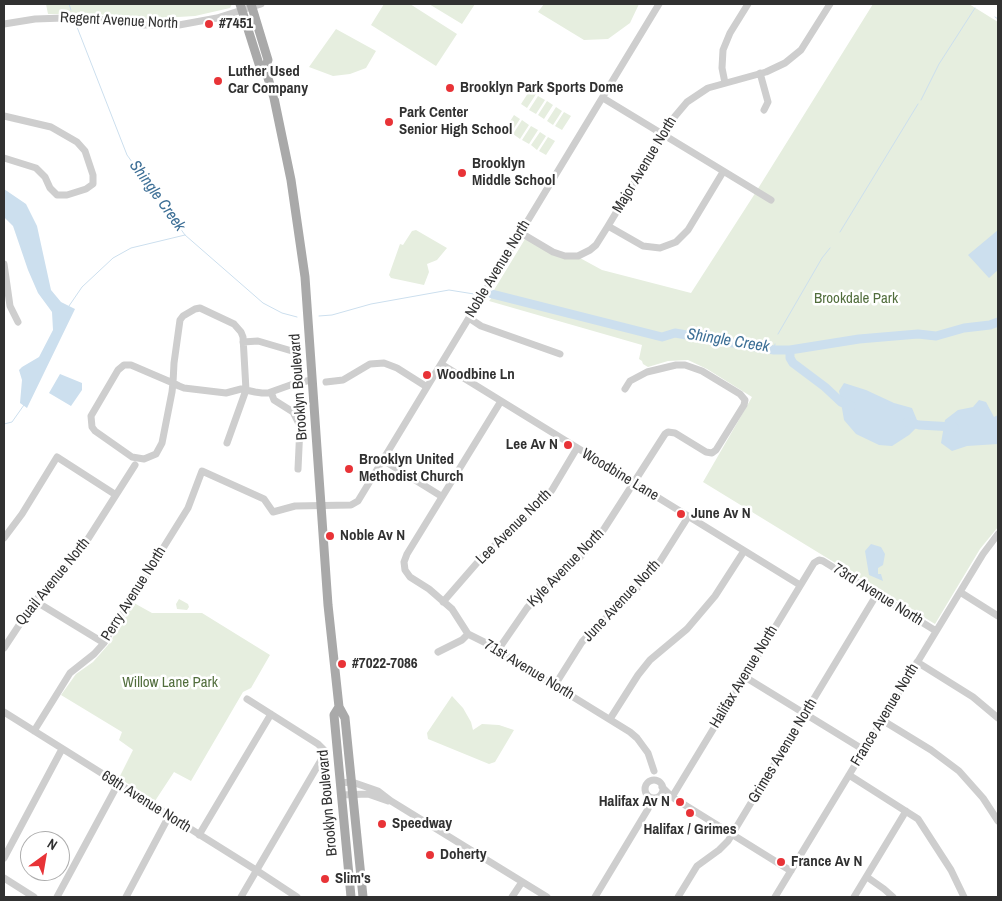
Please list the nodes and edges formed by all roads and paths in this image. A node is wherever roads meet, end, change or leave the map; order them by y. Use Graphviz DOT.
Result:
graph roads {
  1 [pos="659,4"];
  2 [pos="748,4"];
  3 [pos="830,4"];
  4 [pos="255,5"];
  5 [pos="242,7"];
  6 [pos="4,24"];
  7 [pos="266,68"];
  8 [pos="760,73"];
  9 [pos="725,83"];
  10 [pos="603,98"];
  11 [pos="764,110"];
  12 [pos="4,116"];
  13 [pos="663,135"];
  14 [pos="4,158"];
  15 [pos="723,172"];
  16 [pos="771,200"];
  17 [pos="608,226"];
  18 [pos="521,233"];
  19 [pos="4,264"];
  20 [pos="468,318"];
  21 [pos="18,322"];
  22 [pos="243,342"];
  23 [pos="292,351"];
  24 [pos="560,354"];
  25 [pos="441,364"];
  26 [pos="312,380"];
  27 [pos="326,382"];
  28 [pos="173,383"];
  29 [pos="427,387"];
  30 [pos="625,388"];
  31 [pos="246,390"];
  32 [pos="271,392"];
  33 [pos="501,401"];
  34 [pos="228,443"];
  35 [pos="577,448"];
  36 [pos="383,460"];
  37 [pos="135,465"];
  38 [pos="298,469"];
  39 [pos="633,482"];
  40 [pos="116,495"];
  41 [pos="441,496"];
  42 [pos="320,507"];
  43 [pos="688,517"];
  44 [pos="998,534"];
  45 [pos="4,538"];
  46 [pos="744,551"];
  47 [pos="819,560"];
  48 [pos="800,585"];
  49 [pos="960,592"];
  50 [pos="877,594"];
  51 [pos="35,601"];
  52 [pos="444,602"];
  53 [pos="998,616"];
  54 [pos="936,631"];
  55 [pos="468,634"];
  56 [pos="104,643"];
  57 [pos="4,648"];
  58 [pos="498,650"];
  59 [pos="438,652"];
  60 [pos="918,662"];
  61 [pos="745,677"];
  62 [pos="554,684"];
  63 [pos="246,699"];
  64 [pos="339,707"];
  65 [pos="4,712"];
  66 [pos="271,714"];
  67 [pos="805,715"];
  68 [pos="998,718"];
  69 [pos="610,719"];
  70 [pos="882,720"];
  71 [pos="34,731"];
  72 [pos="62,749"];
  73 [pos="864,750"];
  74 [pos="849,775"];
  75 [pos="352,782"];
  76 [pos="340,783"];
  77 [pos="657,783"];
  78 [pos="118,784"];
  79 [pos="353,794"];
  80 [pos="341,795"];
  81 [pos="654,797"];
  82 [pos="672,797"];
  83 [pos="391,801"];
  84 [pos="906,811"];
  85 [pos="169,816"];
  86 [pos="998,821"];
  87 [pos="199,834"];
  88 [pos="732,834"];
  89 [pos="4,858"];
  90 [pos="256,870"];
  91 [pos="791,871"];
  92 [pos="867,877"];
  93 [pos="4,878"];
  94 [pos="522,882"];
  95 [pos="288,891"];
  96 [pos="30,896"];
  97 [pos="350,896"];
  98 [pos="57,897"];
  99 [pos="126,897"];
  100 [pos="241,897"];
  101 [pos="297,897"];
  102 [pos="305,897"];
  103 [pos="363,897"];
  104 [pos="512,897"];
  105 [pos="547,897"];
  106 [pos="595,897"];
  107 [pos="678,897"];
  108 [pos="775,897"];
  109 [pos="854,897"];
  110 [pos="892,897"];
  111 [pos="964,897"];
  1 -- 10 [label="street, Noble Avenue North"];
  2 -- 9 [label="street"];
  3 -- 8 [label="street"];
  4 -- 5 [label="street, Regent Avenue North"];
  4 -- 7 [label="main road, Brooklyn Boulevard"];
  5 -- 6 [label="street, Regent Avenue North"];
  5 -- 7 [label="main road, Brooklyn Boulevard"];
  7 -- 26 [label="main road, Brooklyn Boulevard"];
  8 -- 9 [label="street"];
  8 -- 11 [label="street"];
  9 -- 13 [label="street, Major Avenue North"];
  10 -- 13 [label="street"];
  10 -- 18 [label="street, Noble Avenue North"];
  12 -- 14 [label="street"];
  13 -- 15 [label="street"];
  13 -- 17 [label="street, Major Avenue North"];
  15 -- 16 [label="street"];
  15 -- 17 [label="street"];
  17 -- 18 [label="street, Major Avenue North"];
  18 -- 20 [label="street, Noble Avenue North"];
  19 -- 21 [label="street"];
  20 -- 24 [label="street"];
  20 -- 25 [label="street, Noble Avenue North"];
  22 -- 23 [label="street"];
  22 -- 28 [label="street"];
  22 -- 31 [label="street"];
  25 -- 29 [label="street, Noble Avenue North"];
  25 -- 33 [label="street, Woodbine Lane"];
  26 -- 32 [label="street"];
  26 -- 42 [label="main road, Brooklyn Boulevard"];
  27 -- 29 [label="street"];
  28 -- 28 [label="street"];
  28 -- 31 [label="street"];
  29 -- 36 [label="street, Noble Avenue North"];
  30 -- 39 [label="street, Kyle Avenue North"];
  31 -- 32 [label="street"];
  31 -- 34 [label="street"];
  32 -- 38 [label="street"];
  33 -- 35 [label="street, Woodbine Lane"];
  33 -- 41 [label="street"];
  35 -- 39 [label="street, Woodbine Lane"];
  35 -- 52 [label="street, Lee Avenue North"];
  36 -- 41 [label="street"];
  36 -- 42 [label="street, Noble Avenue North"];
  37 -- 40 [label="street, Quail Avenue North"];
  39 -- 43 [label="street, Woodbine Lane"];
  39 -- 58 [label="street, Kyle Avenue North"];
  40 -- 45 [label="street"];
  40 -- 51 [label="street, Quail Avenue North"];
  41 -- 52 [label="street, 71st Avenue North"];
  42 -- 56 [label="street, Perry Avenue North"];
  42 -- 64 [label="main road, Brooklyn Boulevard"];
  43 -- 46 [label="street, Woodbine Lane"];
  43 -- 62 [label="street, June Avenue North"];
  44 -- 49 [label="street, France Avenue North"];
  46 -- 48 [label="street, Woodbine Lane"];
  46 -- 69 [label="street"];
  47 -- 48 [label="street, Halifax Avenue North"];
  47 -- 50 [label="street, 73rd Avenue North"];
  48 -- 61 [label="street, Halifax Avenue North"];
  49 -- 53 [label="street"];
  49 -- 54 [label="street, France Avenue North"];
  50 -- 54 [label="street, 73rd Avenue North"];
  50 -- 67 [label="street, Grimes Avenue North"];
  51 -- 56 [label="street"];
  51 -- 57 [label="street, Quail Avenue North"];
  52 -- 55 [label="street, 71st Avenue North"];
  54 -- 60 [label="street, France Avenue North"];
  55 -- 58 [label="street, 71st Avenue North"];
  55 -- 59 [label="street"];
  56 -- 71 [label="street, Perry Avenue North"];
  58 -- 62 [label="street, 71st Avenue North"];
  60 -- 68 [label="street"];
  60 -- 70 [label="street, France Avenue North"];
  61 -- 67 [label="street"];
  61 -- 82 [label="street, Halifax Avenue North"];
  62 -- 69 [label="street, 71st Avenue North"];
  63 -- 66 [label="street"];
  64 -- 75 [label="main road, Brooklyn Boulevard"];
  64 -- 76 [label="main road, Brooklyn Boulevard"];
  65 -- 71 [label="street, 69th Avenue North"];
  66 -- 87 [label="street"];
  66 -- 90 [label="street"];
  67 -- 73 [label="street"];
  67 -- 88 [label="street, Grimes Avenue North"];
  69 -- 77 [label="street, 71st Avenue North"];
  70 -- 73 [label="street, France Avenue North"];
  70 -- 86 [label="street"];
  71 -- 72 [label="street, 69th Avenue North"];
  72 -- 78 [label="street, 69th Avenue North"];
  72 -- 89 [label="street"];
  73 -- 74 [label="street, France Avenue North"];
  74 -- 84 [label="street"];
  74 -- 91 [label="street, France Avenue North"];
  75 -- 76 [label="street"];
  75 -- 79 [label="main road, Brooklyn Boulevard"];
  75 -- 83 [label="street"];
  76 -- 80 [label="main road, Brooklyn Boulevard"];
  77 -- 81 [label="street"];
  77 -- 81 [label="street"];
  77 -- 82 [label="street, 71st Avenue North"];
  78 -- 85 [label="street, 69th Avenue North"];
  78 -- 98 [label="street"];
  79 -- 80 [label="street"];
  79 -- 83 [label="street"];
  79 -- 103 [label="main road, Brooklyn Boulevard"];
  80 -- 97 [label="main road, Brooklyn Boulevard"];
  81 -- 82 [label="street, 71st Avenue North"];
  81 -- 106 [label="street"];
  82 -- 88 [label="street, 71st Avenue North"];
  83 -- 94 [label="street"];
  84 -- 92 [label="street"];
  84 -- 111 [label="street"];
  85 -- 87 [label="street, 69th Avenue North"];
  85 -- 99 [label="street"];
  87 -- 90 [label="street, 69th Avenue North"];
  88 -- 91 [label="street, 71st Avenue North"];
  88 -- 107 [label="street, Grimes Avenue North"];
  90 -- 95 [label="street, 69th Avenue North"];
  90 -- 100 [label="street"];
  91 -- 108 [label="street, France Avenue North"];
  92 -- 109 [label="street"];
  92 -- 110 [label="street"];
  93 -- 96 [label="street"];
  94 -- 104 [label="street"];
  94 -- 105 [label="street"];
  95 -- 101 [label="street, 69th Avenue North"];
  95 -- 102 [label="street, 69th Avenue North"];
}
